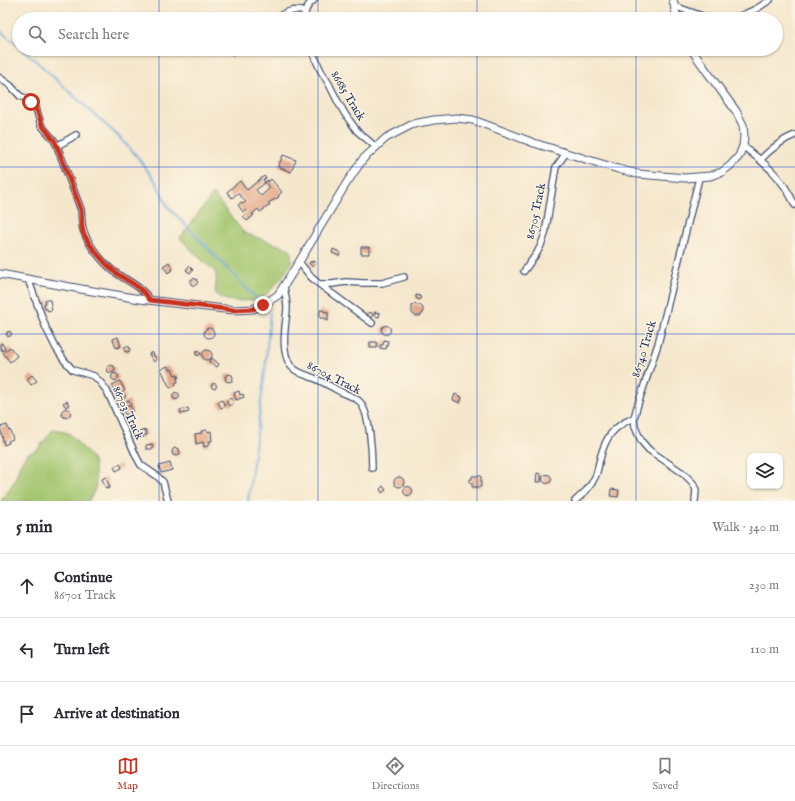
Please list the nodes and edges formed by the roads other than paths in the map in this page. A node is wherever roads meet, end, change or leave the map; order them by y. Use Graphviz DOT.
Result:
graph roads {
  1 [pos="314,0"];
  2 [pos="770,0"];
  3 [pos="673,3"];
  4 [pos="302,11"];
  5 [pos="285,12"];
  6 [pos="694,12"];
  7 [pos="749,12"];
  8 [pos="314,56"];
  9 [pos="696,56"];
  10 [pos="0,78"];
  11 [pos="76,135"];
  12 [pos="795,135"];
  13 [pos="57,146"];
  14 [pos="743,146"];
  15 [pos="376,147"];
  16 [pos="566,153"];
  17 [pos="760,160"];
  18 [pos="699,178"];
  19 [pos="795,205"];
  20 [pos="300,262"];
  21 [pos="524,271"];
  22 [pos="0,274"];
  23 [pos="404,277"];
  24 [pos="28,279"];
  25 [pos="319,284"];
  26 [pos="284,287"];
  27 [pos="150,300"];
  28 [pos="372,323"];
  29 [pos="634,418"];
  30 [pos="372,468"];
  31 [pos="168,501"];
  32 [pos="575,501"];
  33 [pos="695,501"];
  1 -- 4 [label="street"];
  2 -- 7 [label="street"];
  3 -- 6 [label="street"];
  4 -- 5 [label="street"];
  8 -- 15 [label="street, 86685 Track"];
  9 -- 14 [label="street"];
  10 -- 13 [label="street"];
  11 -- 13 [label="street"];
  12 -- 17 [label="street"];
  13 -- 27 [label="street"];
  14 -- 17 [label="street"];
  14 -- 18 [label="street"];
  15 -- 16 [label="street"];
  15 -- 20 [label="street"];
  16 -- 18 [label="street"];
  16 -- 21 [label="street, 86705 Track"];
  17 -- 19 [label="street"];
  18 -- 29 [label="street, 86740 Track"];
  20 -- 25 [label="street"];
  20 -- 26 [label="street"];
  22 -- 24 [label="street"];
  23 -- 25 [label="street"];
  24 -- 27 [label="street"];
  24 -- 31 [label="street, 86703 Track"];
  25 -- 28 [label="street"];
  26 -- 27 [label="street"];
  26 -- 30 [label="street, 86704 Track"];
  29 -- 32 [label="street"];
  29 -- 33 [label="street"];
}
